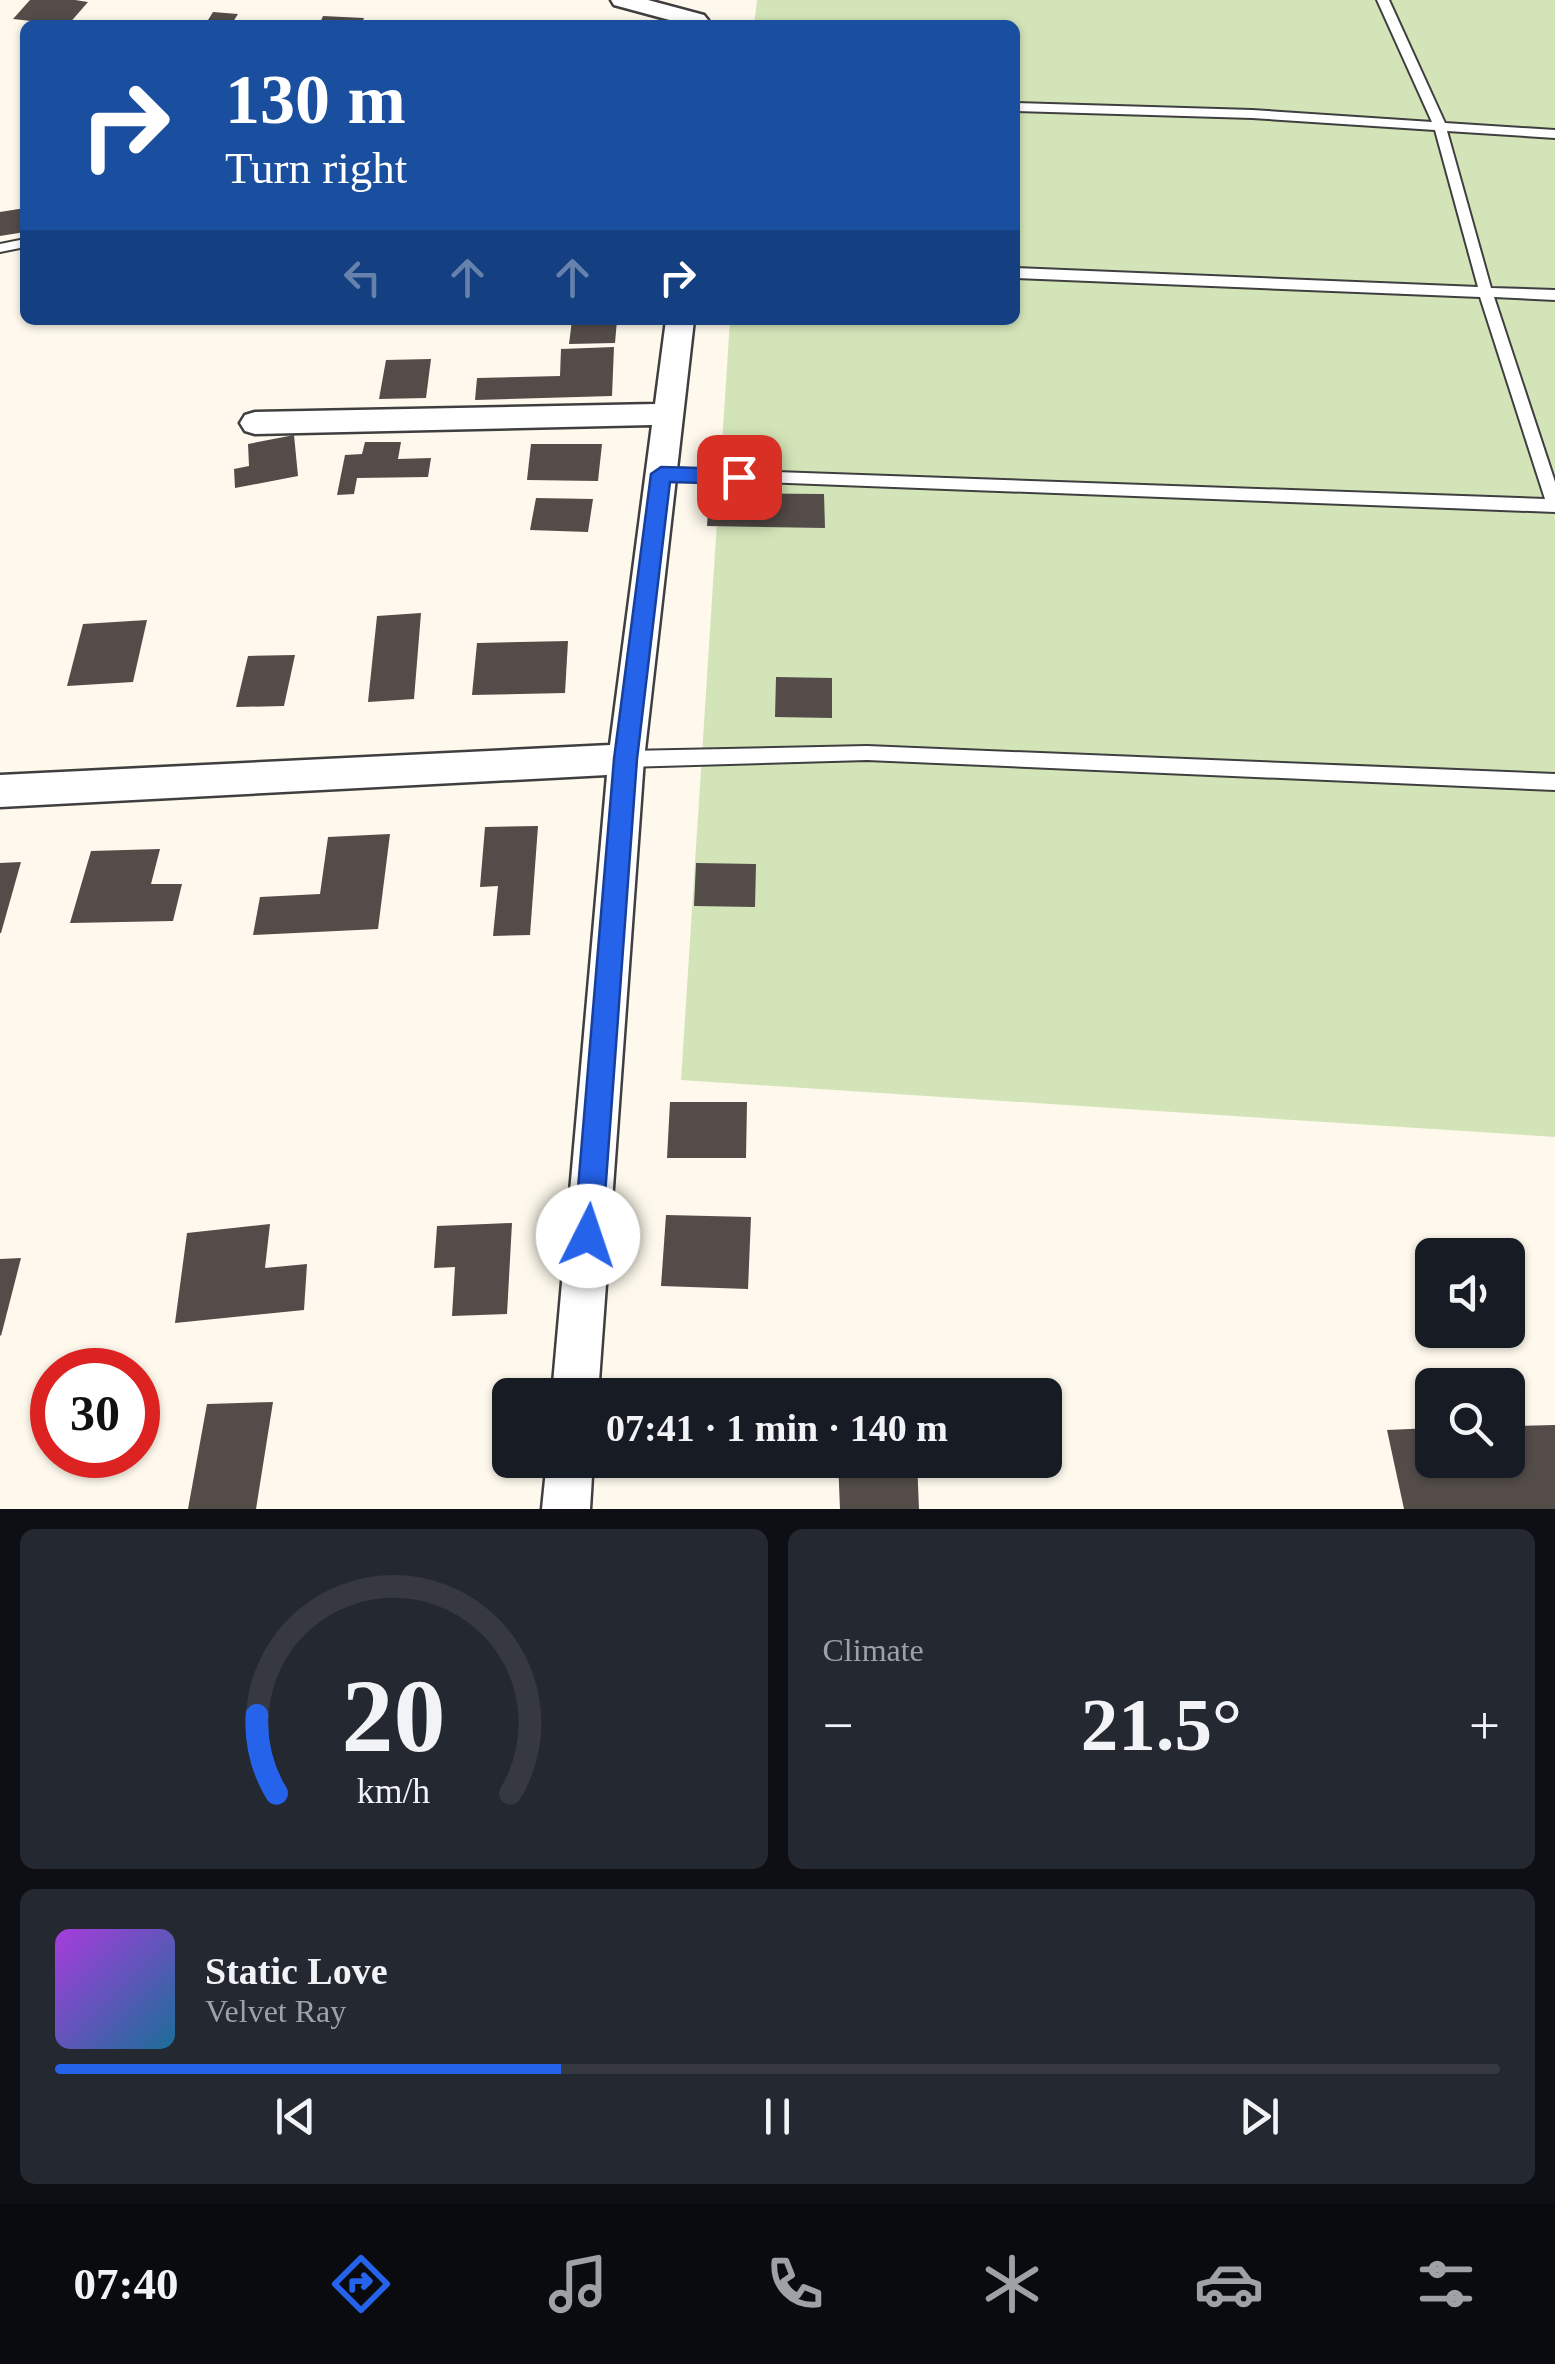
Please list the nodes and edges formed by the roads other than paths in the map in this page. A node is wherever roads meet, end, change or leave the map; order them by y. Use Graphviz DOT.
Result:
graph roads {
  1 [pos="622,0"];
  2 [pos="1383,0"];
  3 [pos="699,15"];
  4 [pos="1020,108"];
  5 [pos="1440,126"];
  6 [pos="1555,134"];
  7 [pos="1020,273"];
  8 [pos="1486,293"];
  9 [pos="1555,295"];
  10 [pos="679,325"];
  11 [pos="666,414"];
  12 [pos="255,423"];
  13 [pos="661,474"];
  14 [pos="1555,505"];
  15 [pos="626,759"];
  16 [pos="1555,782"];
  17 [pos="0,792"];
  18 [pos="576,1378"];
  19 [pos="569,1478"];
  20 [pos="566,1509"];
  1 -- 3 [label="street"];
  2 -- 5 [label="lane"];
  4 -- 5 [label="lane"];
  5 -- 6 [label="lane"];
  5 -- 8 [label="lane"];
  7 -- 8 [label="lane"];
  8 -- 9 [label="lane"];
  8 -- 14 [label="lane"];
  10 -- 11 [label="street"];
  11 -- 12 [label="street"];
  11 -- 13 [label="street"];
  13 -- 14 [label="lane"];
  13 -- 15 [label="street"];
  15 -- 16 [label="lane"];
  15 -- 17 [label="street"];
  15 -- 18 [label="street"];
  19 -- 20 [label="street"];
}
